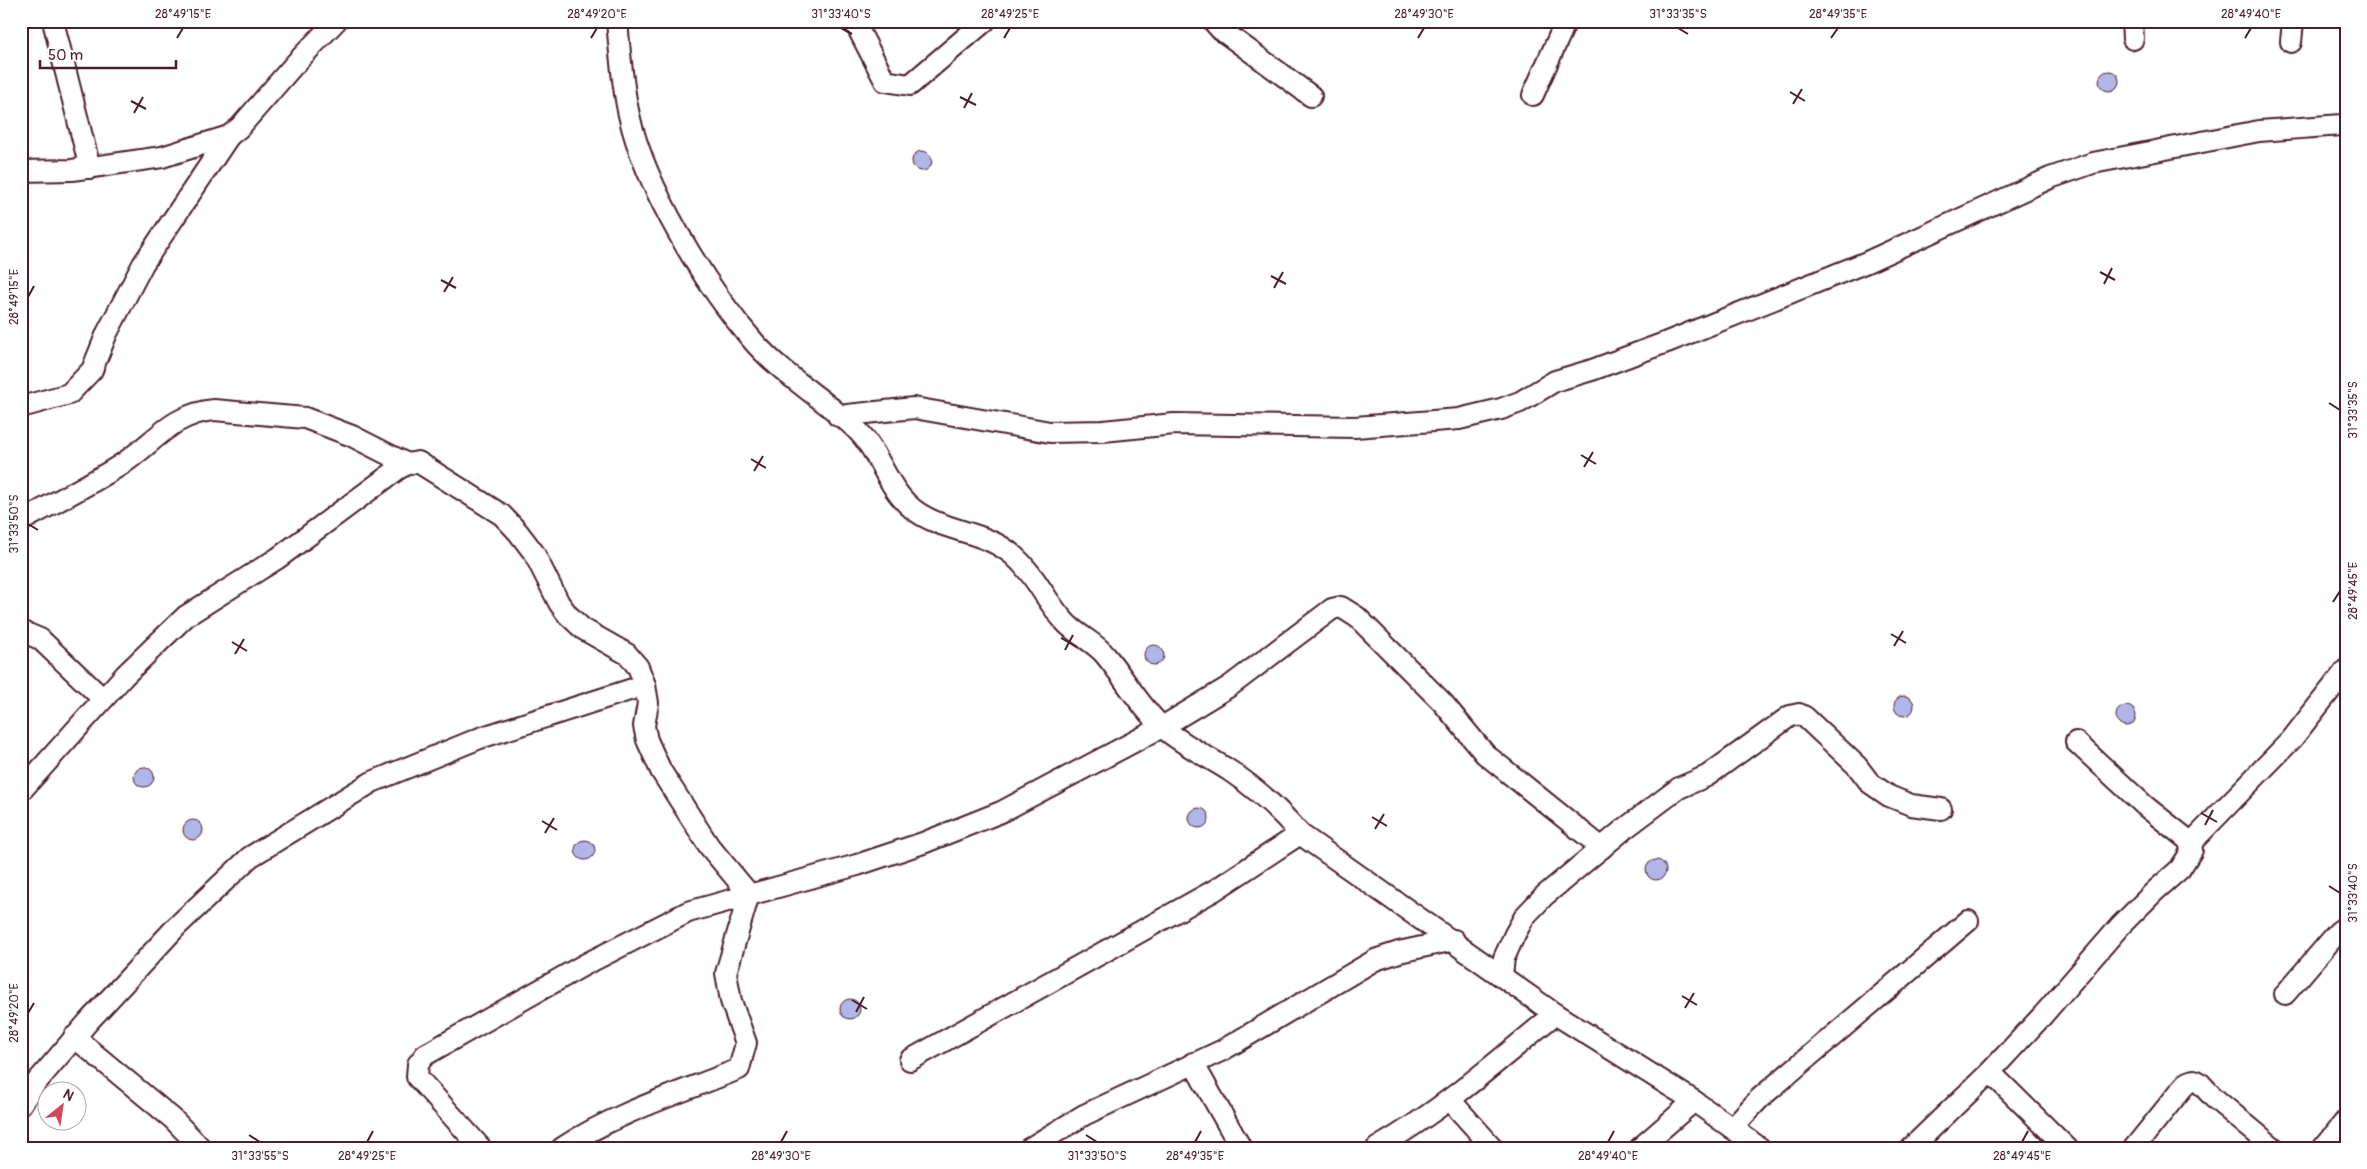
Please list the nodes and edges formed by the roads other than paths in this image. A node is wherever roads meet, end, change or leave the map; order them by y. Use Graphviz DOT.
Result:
graph roads {
  1 [pos="53,21"];
  2 [pos="336,21"];
  3 [pos="617,21"];
  4 [pos="854,21"];
  5 [pos="985,21"];
  6 [pos="1213,21"];
  7 [pos="1566,21"];
  8 [pos="2293,21"];
  9 [pos="2291,42"];
  10 [pos="1533,95"];
  11 [pos="1311,96"];
  12 [pos="2342,125"];
  13 [pos="229,136"];
  14 [pos="90,168"];
  15 [pos="21,171"];
  16 [pos="21,407"];
  17 [pos="838,416"];
  18 [pos="407,464"];
  19 [pos="21,521"];
  20 [pos="21,631"];
  21 [pos="2346,670"];
  22 [pos="645,685"];
  23 [pos="103,699"];
  24 [pos="1162,728"];
  25 [pos="2076,742"];
  26 [pos="21,791"];
  27 [pos="1940,810"];
  28 [pos="1300,834"];
  29 [pos="2191,843"];
  30 [pos="1602,848"];
  31 [pos="749,894"];
  32 [pos="1968,921"];
  33 [pos="2346,926"];
  34 [pos="1454,940"];
  35 [pos="1502,975"];
  36 [pos="2285,994"];
  37 [pos="1556,1014"];
  38 [pos="74,1037"];
  39 [pos="910,1060"];
  40 [pos="1193,1063"];
  41 [pos="1990,1072"];
  42 [pos="1450,1100"];
  43 [pos="1694,1101"];
  44 [pos="21,1104"];
  45 [pos="2346,1120"];
  46 [pos="1732,1128"];
  47 [pos="202,1148"];
  48 [pos="481,1148"];
  49 [pos="562,1148"];
  50 [pos="1030,1148"];
  51 [pos="1241,1148"];
  52 [pos="1377,1148"];
  53 [pos="1493,1148"];
  54 [pos="1640,1148"];
  55 [pos="1760,1148"];
  56 [pos="1911,1148"];
  57 [pos="2067,1148"];
  58 [pos="2134,1148"];
  59 [pos="2274,1148"];
  60 [pos="2323,1148"];
  1 -- 14 [label="street"];
  2 -- 13 [label="street"];
  3 -- 17 [label="street"];
  4 -- 5 [label="street"];
  6 -- 11 [label="street"];
  7 -- 10 [label="street"];
  8 -- 9 [label="street"];
  12 -- 17 [label="street"];
  13 -- 14 [label="street"];
  13 -- 16 [label="street"];
  14 -- 15 [label="street"];
  17 -- 24 [label="street"];
  18 -- 19 [label="street"];
  18 -- 22 [label="street"];
  18 -- 23 [label="street"];
  20 -- 23 [label="street"];
  21 -- 29 [label="street"];
  22 -- 31 [label="street"];
  22 -- 38 [label="street"];
  23 -- 26 [label="street"];
  24 -- 28 [label="street"];
  24 -- 30 [label="street"];
  24 -- 31 [label="street"];
  25 -- 29 [label="street"];
  27 -- 30 [label="street"];
  28 -- 34 [label="street"];
  28 -- 39 [label="street"];
  29 -- 41 [label="street"];
  30 -- 35 [label="street"];
  31 -- 48 [label="street"];
  31 -- 49 [label="street"];
  32 -- 46 [label="street"];
  33 -- 36 [label="street"];
  34 -- 35 [label="street"];
  34 -- 40 [label="street"];
  35 -- 37 [label="street"];
  37 -- 42 [label="street"];
  37 -- 43 [label="street"];
  38 -- 44 [label="street"];
  38 -- 47 [label="street"];
  40 -- 50 [label="street"];
  40 -- 51 [label="street"];
  41 -- 56 [label="street"];
  41 -- 57 [label="street"];
  42 -- 52 [label="street"];
  42 -- 53 [label="street"];
  43 -- 46 [label="street"];
  43 -- 54 [label="street"];
  45 -- 60 [label="street"];
  46 -- 55 [label="street"];
  58 -- 59 [label="street"];
}
